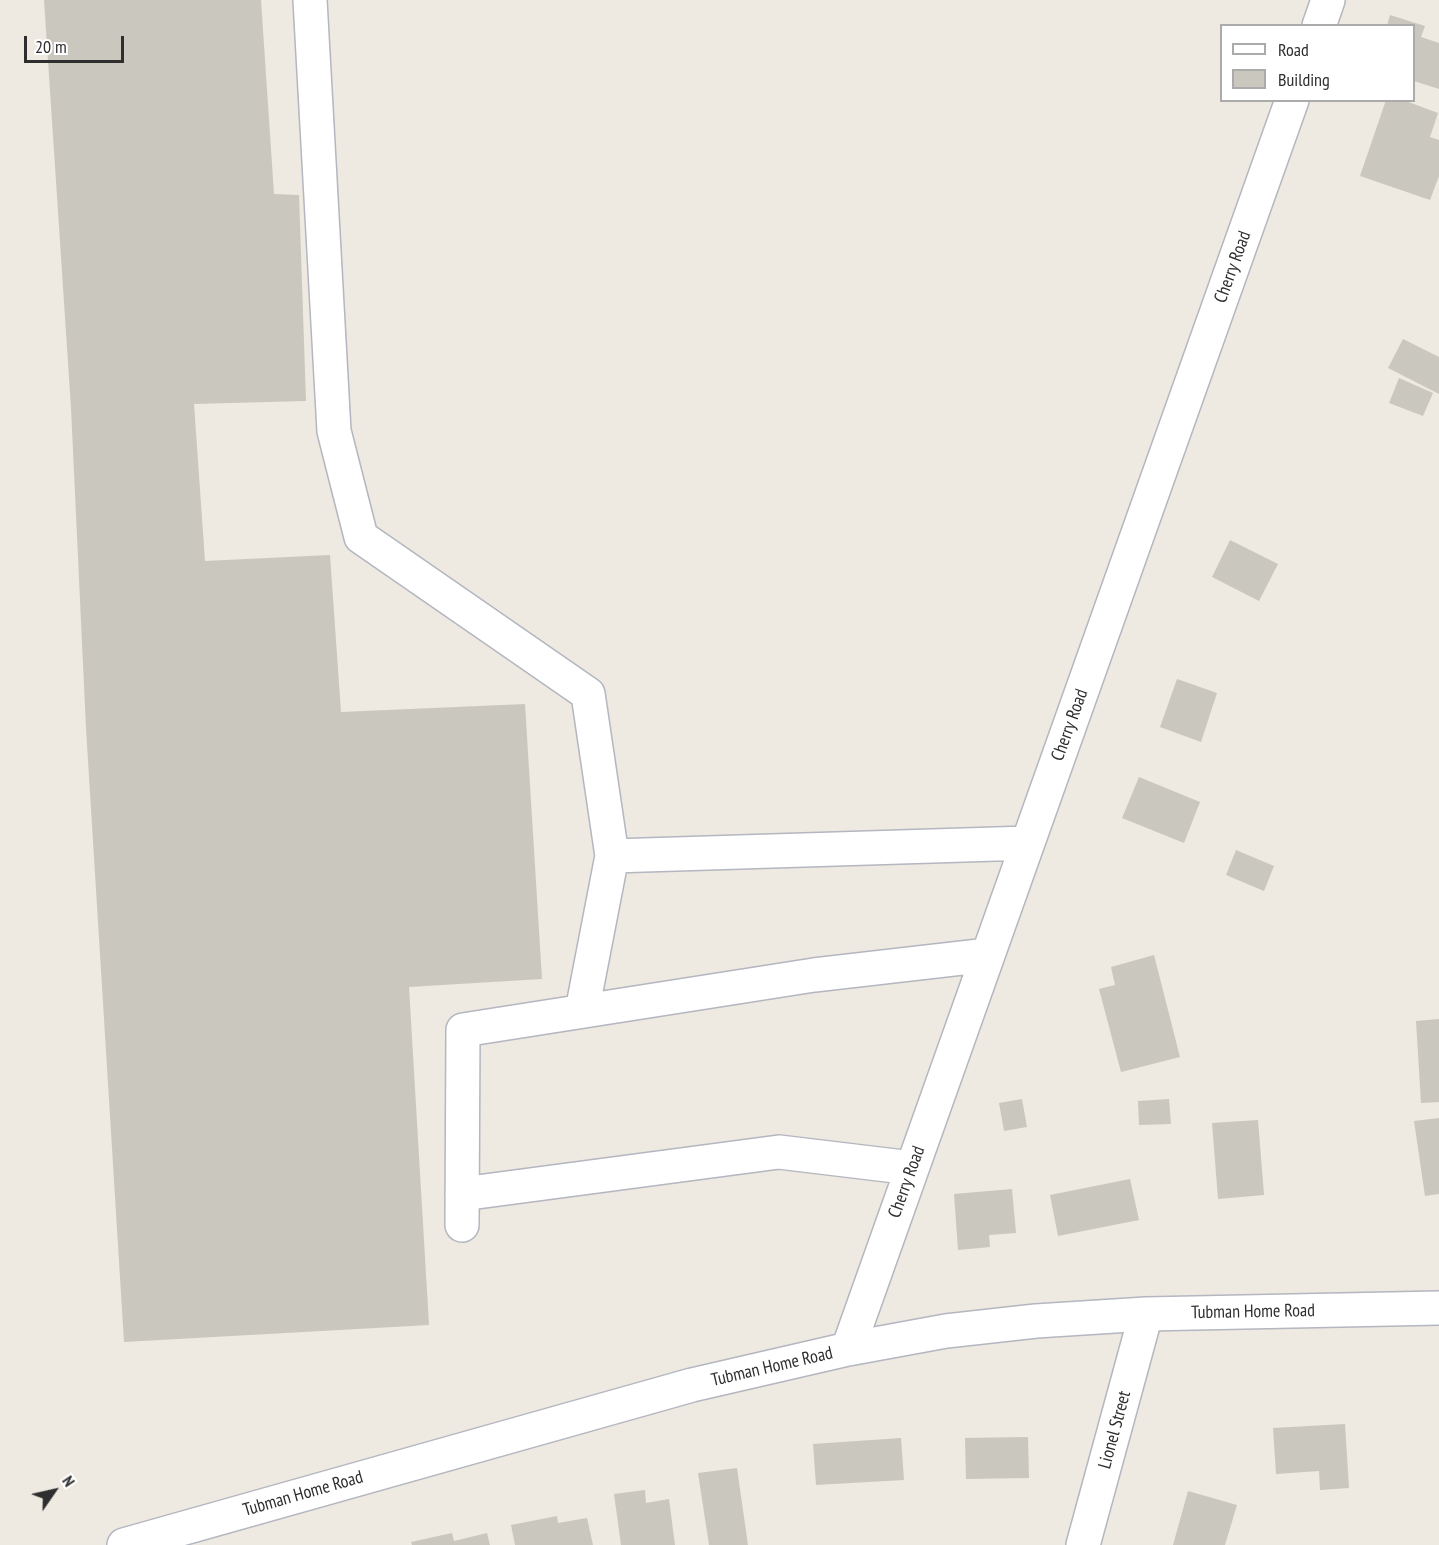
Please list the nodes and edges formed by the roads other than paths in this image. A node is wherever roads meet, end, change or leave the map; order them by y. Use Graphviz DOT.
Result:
graph roads {
  1 [pos="310,0"];
  2 [pos="1328,0"];
  3 [pos="1320,24"];
  4 [pos="1291,102"];
  5 [pos="1028,843"];
  6 [pos="612,856"];
  7 [pos="988,955"];
  8 [pos="582,1011"];
  9 [pos="912,1168"];
  10 [pos="1439,1308"];
  11 [pos="1146,1314"];
  12 [pos="848,1349"];
  13 [pos="124,1545"];
  14 [pos="1083,1545"];
  1 -- 6 [label="street"];
  2 -- 3 [label="street"];
  4 -- 5 [label="street, Cherry Road"];
  5 -- 6 [label="street"];
  5 -- 7 [label="street, Cherry Road"];
  6 -- 8 [label="street"];
  7 -- 8 [label="street"];
  7 -- 9 [label="street, Cherry Road"];
  8 -- 9 [label="street"];
  9 -- 12 [label="street, Cherry Road"];
  10 -- 11 [label="street, Tubman Home Road"];
  11 -- 12 [label="street, Tubman Home Road"];
  11 -- 14 [label="street, Lionel Street"];
  12 -- 13 [label="street, Tubman Home Road"];
}
